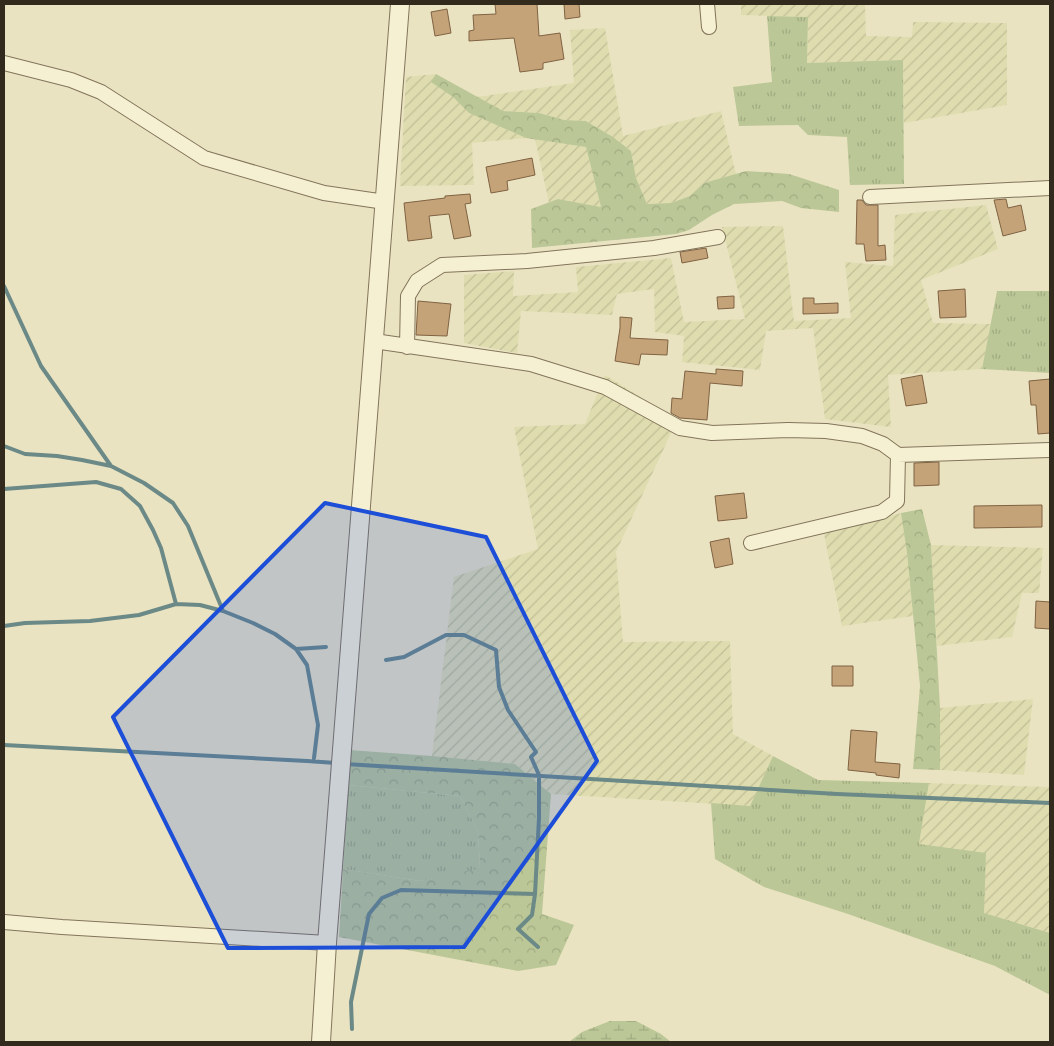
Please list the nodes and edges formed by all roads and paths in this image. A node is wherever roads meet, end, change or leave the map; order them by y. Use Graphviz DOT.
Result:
graph roads {
  1 [pos="400,4"];
  2 [pos="707,4"];
  3 [pos="709,27"];
  4 [pos="4,64"];
  5 [pos="1050,188"];
  6 [pos="870,197"];
  7 [pos="385,202"];
  8 [pos="718,238"];
  9 [pos="374,341"];
  10 [pos="407,347"];
  11 [pos="1050,450"];
  12 [pos="898,455"];
  13 [pos="751,543"];
  14 [pos="4,922"];
  15 [pos="327,943"];
  16 [pos="321,1042"];
  1 -- 7 [label="street"];
  2 -- 3 [label="street"];
  4 -- 7 [label="street"];
  5 -- 6 [label="street"];
  7 -- 9 [label="street"];
  8 -- 10 [label="street"];
  9 -- 10 [label="street"];
  9 -- 15 [label="street"];
  10 -- 12 [label="street"];
  11 -- 12 [label="street"];
  12 -- 13 [label="street"];
  14 -- 15 [label="street"];
  15 -- 16 [label="street"];
}
